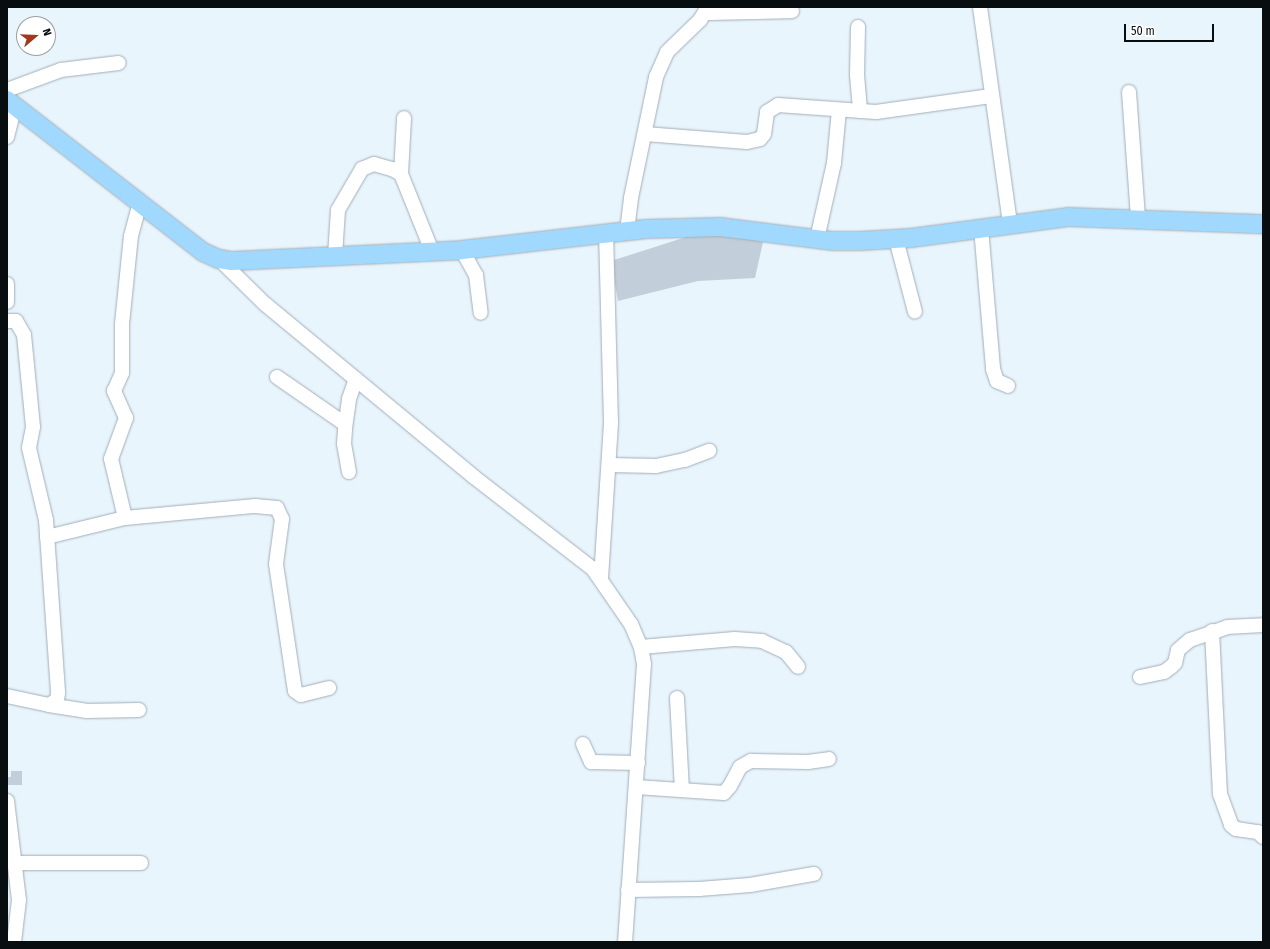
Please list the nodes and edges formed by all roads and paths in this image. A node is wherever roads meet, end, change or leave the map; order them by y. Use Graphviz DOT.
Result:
graph roads {
  1 [pos="980,7"];
  2 [pos="707,10"];
  3 [pos="792,11"];
  4 [pos="858,27"];
  5 [pos="119,63"];
  6 [pos="1128,92"];
  7 [pos="991,96"];
  8 [pos="10,99"];
  9 [pos="839,110"];
  10 [pos="860,111"];
  11 [pos="404,118"];
  12 [pos="645,134"];
  13 [pos="7,137"];
  14 [pos="401,174"];
  15 [pos="140,203"];
  16 [pos="1138,218"];
  17 [pos="1010,223"];
  18 [pos="1263,224"];
  19 [pos="981,228"];
  20 [pos="627,231"];
  21 [pos="606,234"];
  22 [pos="817,239"];
  23 [pos="896,239"];
  24 [pos="462,250"];
  25 [pos="432,251"];
  26 [pos="336,256"];
  27 [pos="219,259"];
  28 [pos="7,284"];
  29 [pos="7,302"];
  30 [pos="915,312"];
  31 [pos="481,313"];
  32 [pos="7,322"];
  33 [pos="277,377"];
  34 [pos="356,379"];
  35 [pos="1008,386"];
  36 [pos="345,424"];
  37 [pos="709,451"];
  38 [pos="610,465"];
  39 [pos="349,472"];
  40 [pos="125,518"];
  41 [pos="47,537"];
  42 [pos="601,578"];
  43 [pos="1263,626"];
  44 [pos="1212,632"];
  45 [pos="641,647"];
  46 [pos="798,667"];
  47 [pos="1140,678"];
  48 [pos="329,688"];
  49 [pos="7,696"];
  50 [pos="677,698"];
  51 [pos="49,705"];
  52 [pos="139,710"];
  53 [pos="584,744"];
  54 [pos="829,759"];
  55 [pos="638,763"];
  56 [pos="636,787"];
  57 [pos="682,789"];
  58 [pos="7,800"];
  59 [pos="1263,837"];
  60 [pos="15,862"];
  61 [pos="141,863"];
  62 [pos="814,874"];
  63 [pos="628,890"];
  64 [pos="14,942"];
  65 [pos="625,942"];
  1 -- 7 [label="street"];
  2 -- 3 [label="street"];
  2 -- 12 [label="street"];
  4 -- 10 [label="street"];
  5 -- 8 [label="street"];
  6 -- 16 [label="street"];
  7 -- 10 [label="street"];
  7 -- 17 [label="street"];
  8 -- 13 [label="street"];
  8 -- 15 [label="main road"];
  9 -- 10 [label="street"];
  9 -- 12 [label="street"];
  9 -- 22 [label="street"];
  11 -- 14 [label="street"];
  12 -- 20 [label="street"];
  14 -- 25 [label="street"];
  14 -- 26 [label="street"];
  15 -- 27 [label="main road"];
  15 -- 40 [label="street"];
  16 -- 17 [label="main road"];
  16 -- 18 [label="main road"];
  17 -- 19 [label="main road"];
  19 -- 23 [label="main road"];
  19 -- 35 [label="street"];
  20 -- 21 [label="main road"];
  20 -- 22 [label="main road"];
  21 -- 24 [label="main road"];
  21 -- 38 [label="street"];
  22 -- 23 [label="main road"];
  23 -- 30 [label="street"];
  24 -- 25 [label="main road"];
  24 -- 31 [label="street"];
  25 -- 26 [label="main road"];
  26 -- 27 [label="main road"];
  27 -- 34 [label="street"];
  28 -- 29 [label="street"];
  32 -- 41 [label="street"];
  33 -- 36 [label="street"];
  34 -- 36 [label="street"];
  34 -- 42 [label="street"];
  36 -- 39 [label="street"];
  37 -- 38 [label="street"];
  38 -- 42 [label="street"];
  40 -- 41 [label="street"];
  40 -- 48 [label="street"];
  41 -- 51 [label="street"];
  42 -- 45 [label="street"];
  43 -- 44 [label="street"];
  44 -- 47 [label="street"];
  44 -- 59 [label="street"];
  45 -- 46 [label="street"];
  45 -- 55 [label="street"];
  49 -- 51 [label="street"];
  50 -- 57 [label="street"];
  51 -- 52 [label="street"];
  53 -- 55 [label="street"];
  54 -- 57 [label="street"];
  55 -- 56 [label="street"];
  56 -- 57 [label="street"];
  56 -- 63 [label="street"];
  58 -- 60 [label="street"];
  60 -- 61 [label="street"];
  60 -- 64 [label="street"];
  62 -- 63 [label="street"];
  63 -- 65 [label="street"];
}
